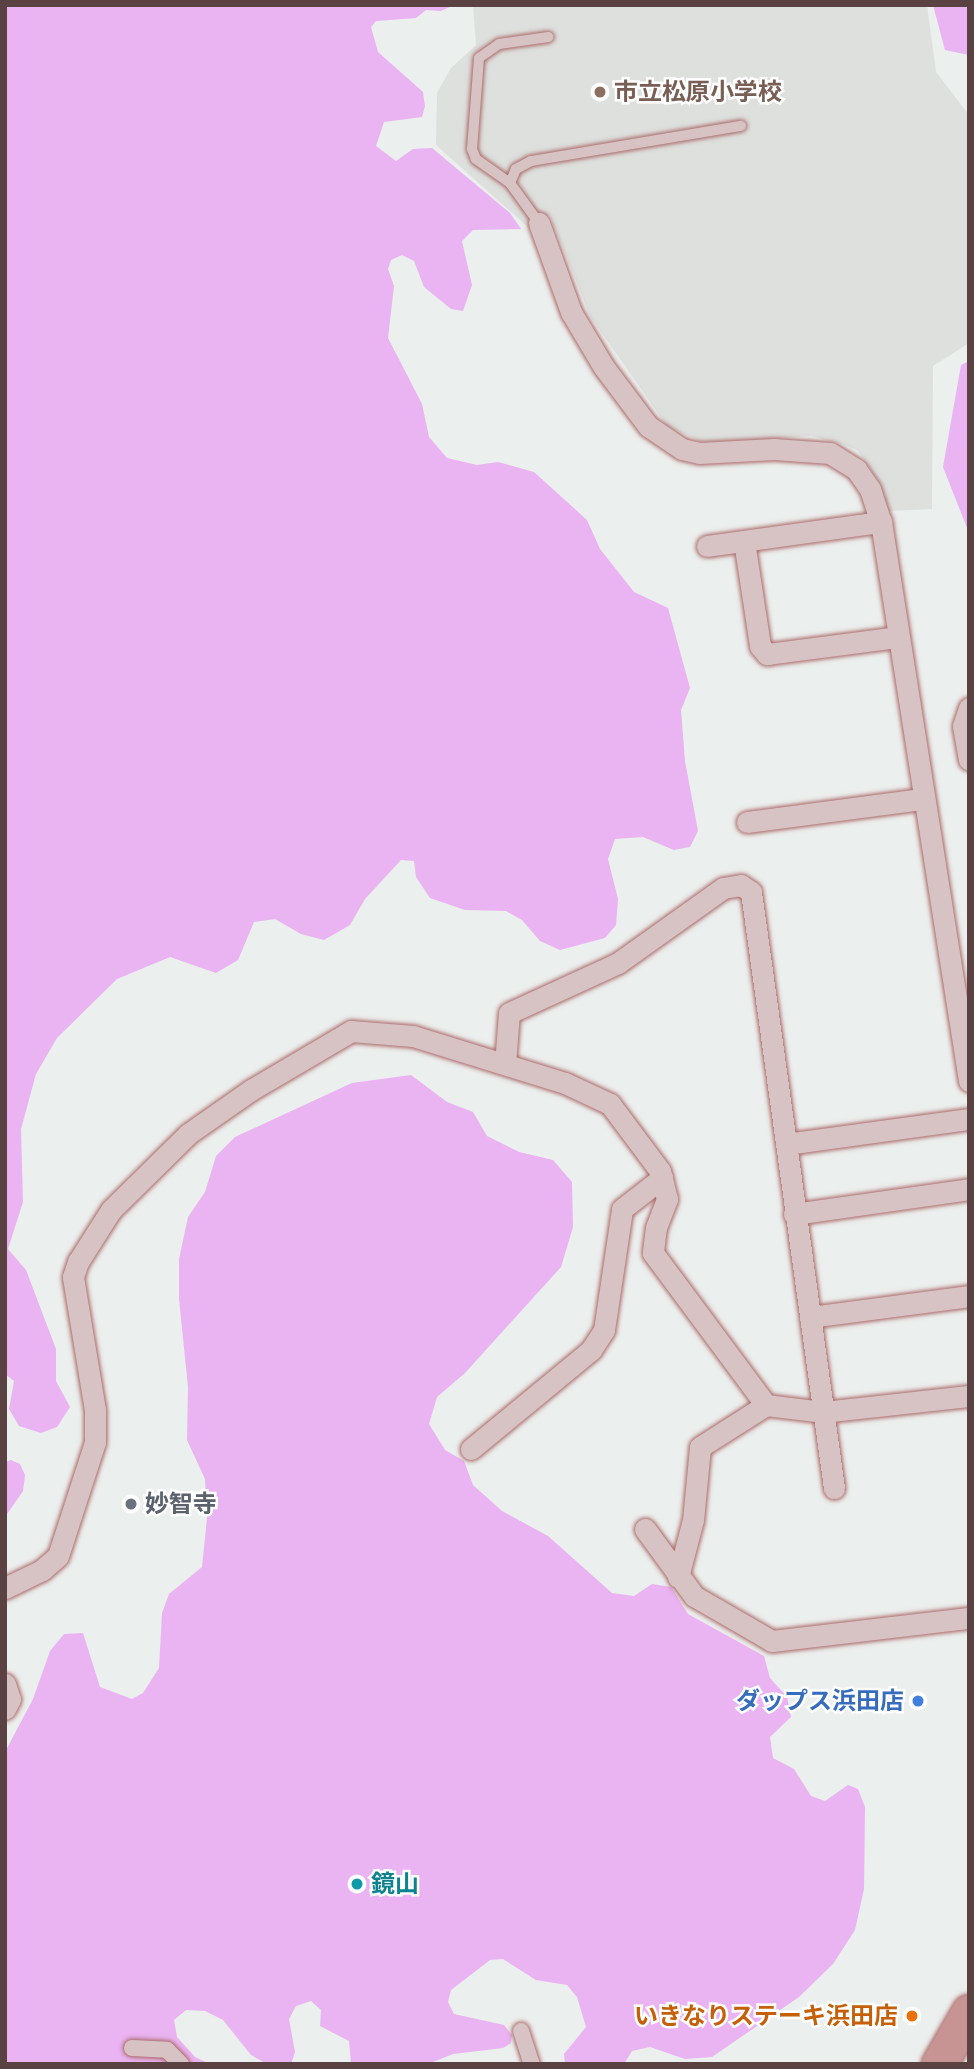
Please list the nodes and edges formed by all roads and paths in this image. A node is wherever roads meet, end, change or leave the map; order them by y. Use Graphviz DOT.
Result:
graph roads {
  1 [pos="550,37"];
  2 [pos="741,126"];
  3 [pos="510,183"];
  4 [pos="539,223"];
  5 [pos="881,522"];
  6 [pos="744,541"];
  7 [pos="707,546"];
  8 [pos="898,637"];
  9 [pos="969,708"];
  10 [pos="969,759"];
  11 [pos="922,799"];
  12 [pos="747,822"];
  13 [pos="505,1064"];
  14 [pos="969,1081"];
  15 [pos="969,1119"];
  16 [pos="786,1144"];
  17 [pos="662,1178"];
  18 [pos="969,1189"];
  19 [pos="794,1214"];
  20 [pos="969,1296"];
  21 [pos="810,1317"];
  22 [pos="969,1396"];
  23 [pos="766,1405"];
  24 [pos="824,1412"];
  25 [pos="471,1449"];
  26 [pos="834,1488"];
  27 [pos="645,1529"];
  28 [pos="678,1577"];
  29 [pos="5,1588"];
  30 [pos="969,1618"];
  31 [pos="5,1685"];
  32 [pos="5,1709"];
  33 [pos="521,2031"];
  34 [pos="132,2048"];
  35 [pos="181,2064"];
  36 [pos="532,2064"];
  1 -- 3 [label="lane"];
  2 -- 3 [label="lane"];
  3 -- 4 [label="lane"];
  4 -- 5 [label="street"];
  5 -- 6 [label="street"];
  5 -- 8 [label="street"];
  6 -- 7 [label="street"];
  6 -- 8 [label="street"];
  8 -- 11 [label="street"];
  9 -- 10 [label="street"];
  11 -- 12 [label="street"];
  11 -- 14 [label="street"];
  13 -- 16 [label="street"];
  13 -- 17 [label="street"];
  13 -- 29 [label="street"];
  15 -- 16 [label="street"];
  16 -- 19 [label="street"];
  17 -- 23 [label="street"];
  17 -- 25 [label="street"];
  18 -- 19 [label="street"];
  19 -- 21 [label="street"];
  20 -- 21 [label="street"];
  21 -- 24 [label="street"];
  22 -- 24 [label="street"];
  23 -- 24 [label="street"];
  23 -- 28 [label="street"];
  24 -- 26 [label="street"];
  27 -- 28 [label="street"];
  28 -- 30 [label="street"];
  31 -- 32 [label="street"];
  33 -- 36 [label="street"];
  34 -- 35 [label="street"];
}
